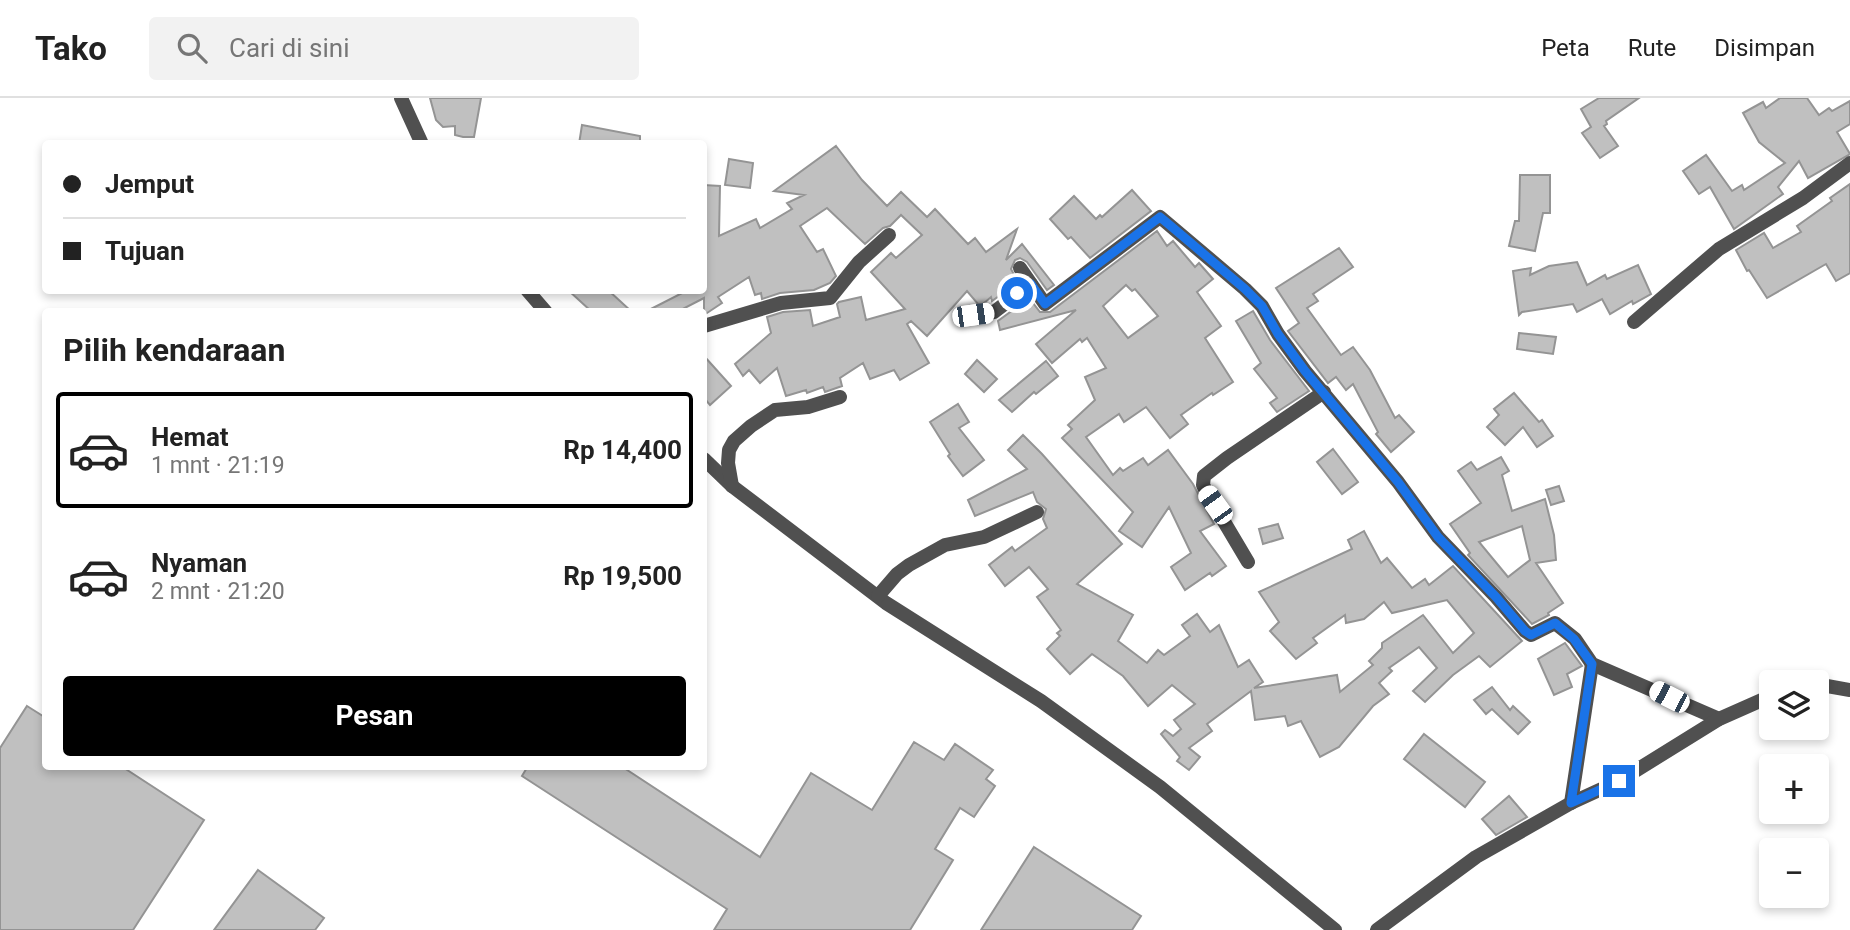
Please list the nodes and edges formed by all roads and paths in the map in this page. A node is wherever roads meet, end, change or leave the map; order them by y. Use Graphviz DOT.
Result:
graph roads {
  1 [pos="401,98"];
  2 [pos="420,140"];
  3 [pos="1850,163"];
  4 [pos="889,235"];
  5 [pos="1020,268"];
  6 [pos="1031,284"];
  7 [pos="530,294"];
  8 [pos="543,308"];
  9 [pos="970,315"];
  10 [pos="1634,322"];
  11 [pos="707,325"];
  12 [pos="1324,392"];
  13 [pos="840,397"];
  14 [pos="707,462"];
  15 [pos="732,486"];
  16 [pos="1037,512"];
  17 [pos="1248,562"];
  18 [pos="878,596"];
  19 [pos="1592,664"];
  20 [pos="1829,686"];
  21 [pos="1850,690"];
  22 [pos="1759,701"];
  23 [pos="1719,719"];
  24 [pos="1571,803"];
  25 [pos="1335,930"];
  26 [pos="1377,930"];
  1 -- 2 [label="street"];
  3 -- 10 [label="street"];
  4 -- 11 [label="street"];
  5 -- 6 [label="street"];
  6 -- 9 [label="street"];
  6 -- 12 [label="street"];
  7 -- 8 [label="street"];
  12 -- 17 [label="street"];
  12 -- 19 [label="street"];
  13 -- 15 [label="street"];
  14 -- 15 [label="street"];
  15 -- 18 [label="street"];
  16 -- 18 [label="street"];
  18 -- 25 [label="street"];
  19 -- 23 [label="street"];
  19 -- 24 [label="street"];
  20 -- 21 [label="street"];
  22 -- 23 [label="street"];
  23 -- 24 [label="street"];
  24 -- 26 [label="street"];
}
